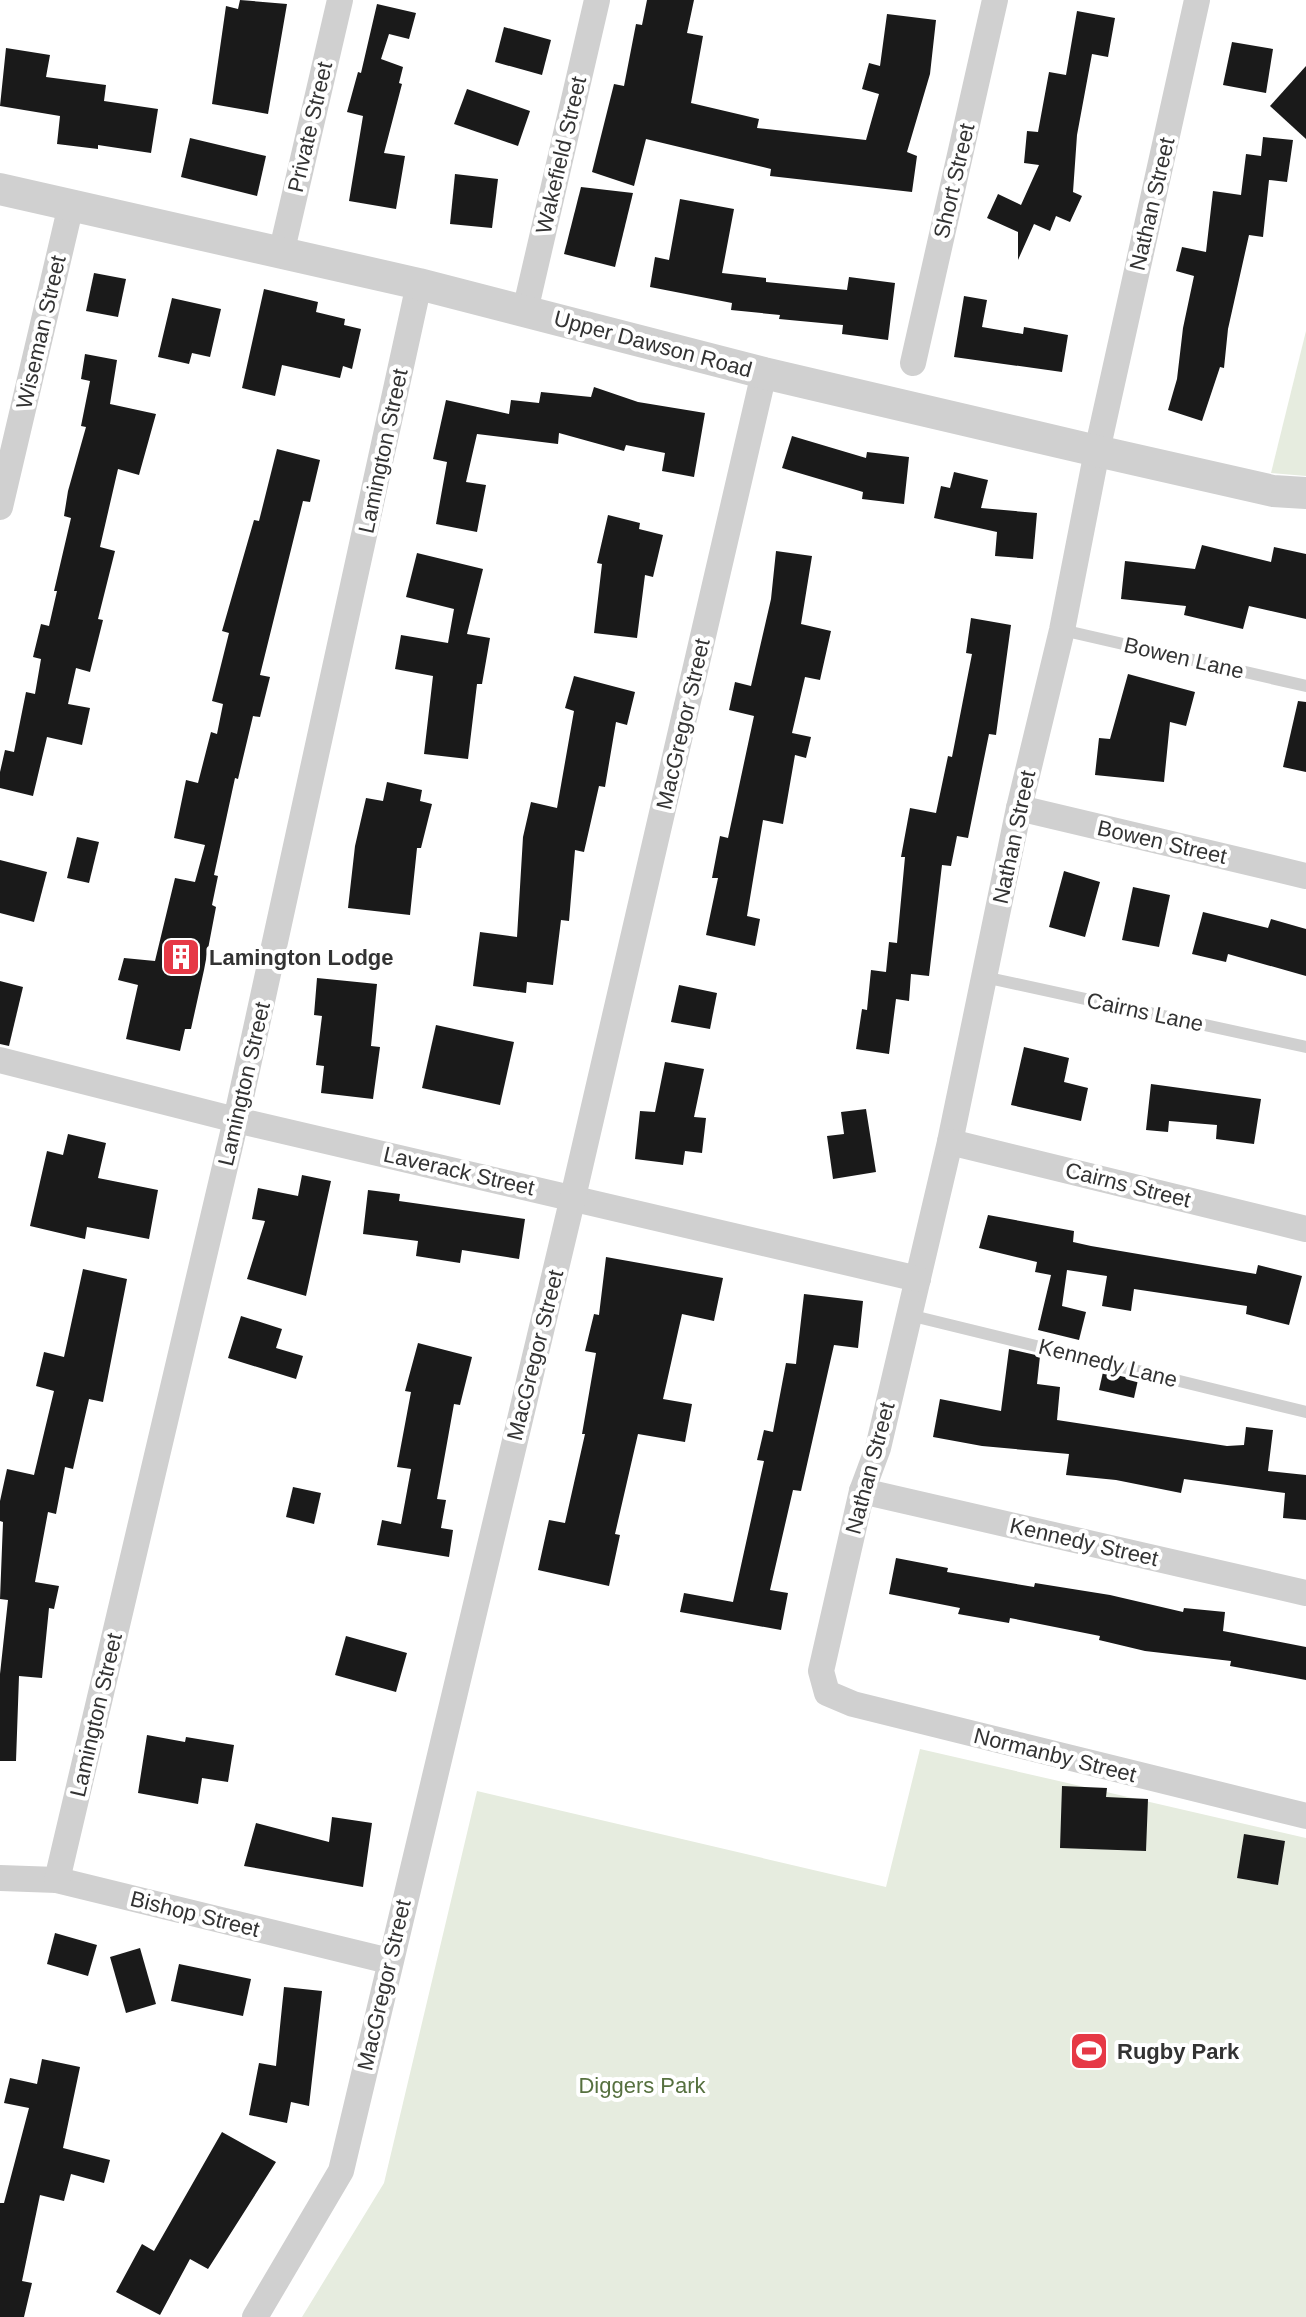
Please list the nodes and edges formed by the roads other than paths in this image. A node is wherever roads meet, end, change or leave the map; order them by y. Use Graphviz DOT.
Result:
graph roads {
  1 [pos="340,0"];
  2 [pos="597,0"];
  3 [pos="995,0"];
  4 [pos="1197,0"];
  5 [pos="0,189"];
  6 [pos="71,205"];
  7 [pos="281,254"];
  8 [pos="419,284"];
  9 [pos="525,311"];
  10 [pos="913,363"];
  11 [pos="764,373"];
  12 [pos="1097,451"];
  13 [pos="1306,493"];
  14 [pos="0,507"];
  15 [pos="1062,630"];
  16 [pos="1306,686"];
  17 [pos="1019,808"];
  18 [pos="1306,876"];
  19 [pos="984,977"];
  20 [pos="1306,1047"];
  21 [pos="0,1060"];
  22 [pos="236,1120"];
  23 [pos="950,1142"];
  24 [pos="573,1197"];
  25 [pos="1306,1229"];
  26 [pos="918,1279"];
  27 [pos="909,1315"];
  28 [pos="1306,1412"];
  29 [pos="862,1491"];
  30 [pos="1306,1593"];
  31 [pos="821,1671"];
  32 [pos="1306,1816"];
  33 [pos="57,1880"];
  34 [pos="1,1882"];
  35 [pos="389,1961"];
  36 [pos="255,2317"];
  1 -- 7 [label="street, Private Street"];
  2 -- 9 [label="street, Wakefield Street"];
  3 -- 10 [label="street, Short Street"];
  4 -- 12 [label="street, Nathan Street"];
  5 -- 6 [label="street, Upper Dawson Road"];
  6 -- 7 [label="street, Upper Dawson Road"];
  6 -- 14 [label="street, Wiseman Street"];
  7 -- 8 [label="street, Upper Dawson Road"];
  8 -- 9 [label="street, Upper Dawson Road"];
  8 -- 22 [label="street, Lamington Street"];
  9 -- 11 [label="street, Upper Dawson Road"];
  11 -- 12 [label="street, Upper Dawson Road"];
  11 -- 24 [label="street, MacGregor Street"];
  12 -- 13 [label="street, Upper Dawson Road"];
  12 -- 15 [label="street, Nathan Street"];
  15 -- 16 [label="lane, Bowen Lane"];
  15 -- 17 [label="street, Nathan Street"];
  17 -- 18 [label="street, Bowen Street"];
  17 -- 19 [label="street, Nathan Street"];
  19 -- 20 [label="lane, Cairns Lane"];
  19 -- 23 [label="street, Nathan Street"];
  21 -- 22 [label="street, Laverack Street"];
  22 -- 24 [label="street, Laverack Street"];
  22 -- 33 [label="street, Lamington Street"];
  23 -- 25 [label="street, Cairns Street"];
  23 -- 26 [label="street, Nathan Street"];
  24 -- 26 [label="street, Laverack Street"];
  24 -- 35 [label="street, MacGregor Street"];
  26 -- 27 [label="street, Nathan Street"];
  27 -- 28 [label="lane, Kennedy Lane"];
  27 -- 29 [label="street, Nathan Street"];
  29 -- 30 [label="street, Kennedy Street"];
  29 -- 31 [label="street, Nathan Street"];
  31 -- 32 [label="street, Normanby Street"];
  33 -- 34 [label="street, Bishop Street"];
  33 -- 35 [label="street, Bishop Street"];
  35 -- 36 [label="street, MacGregor Street"];
}
